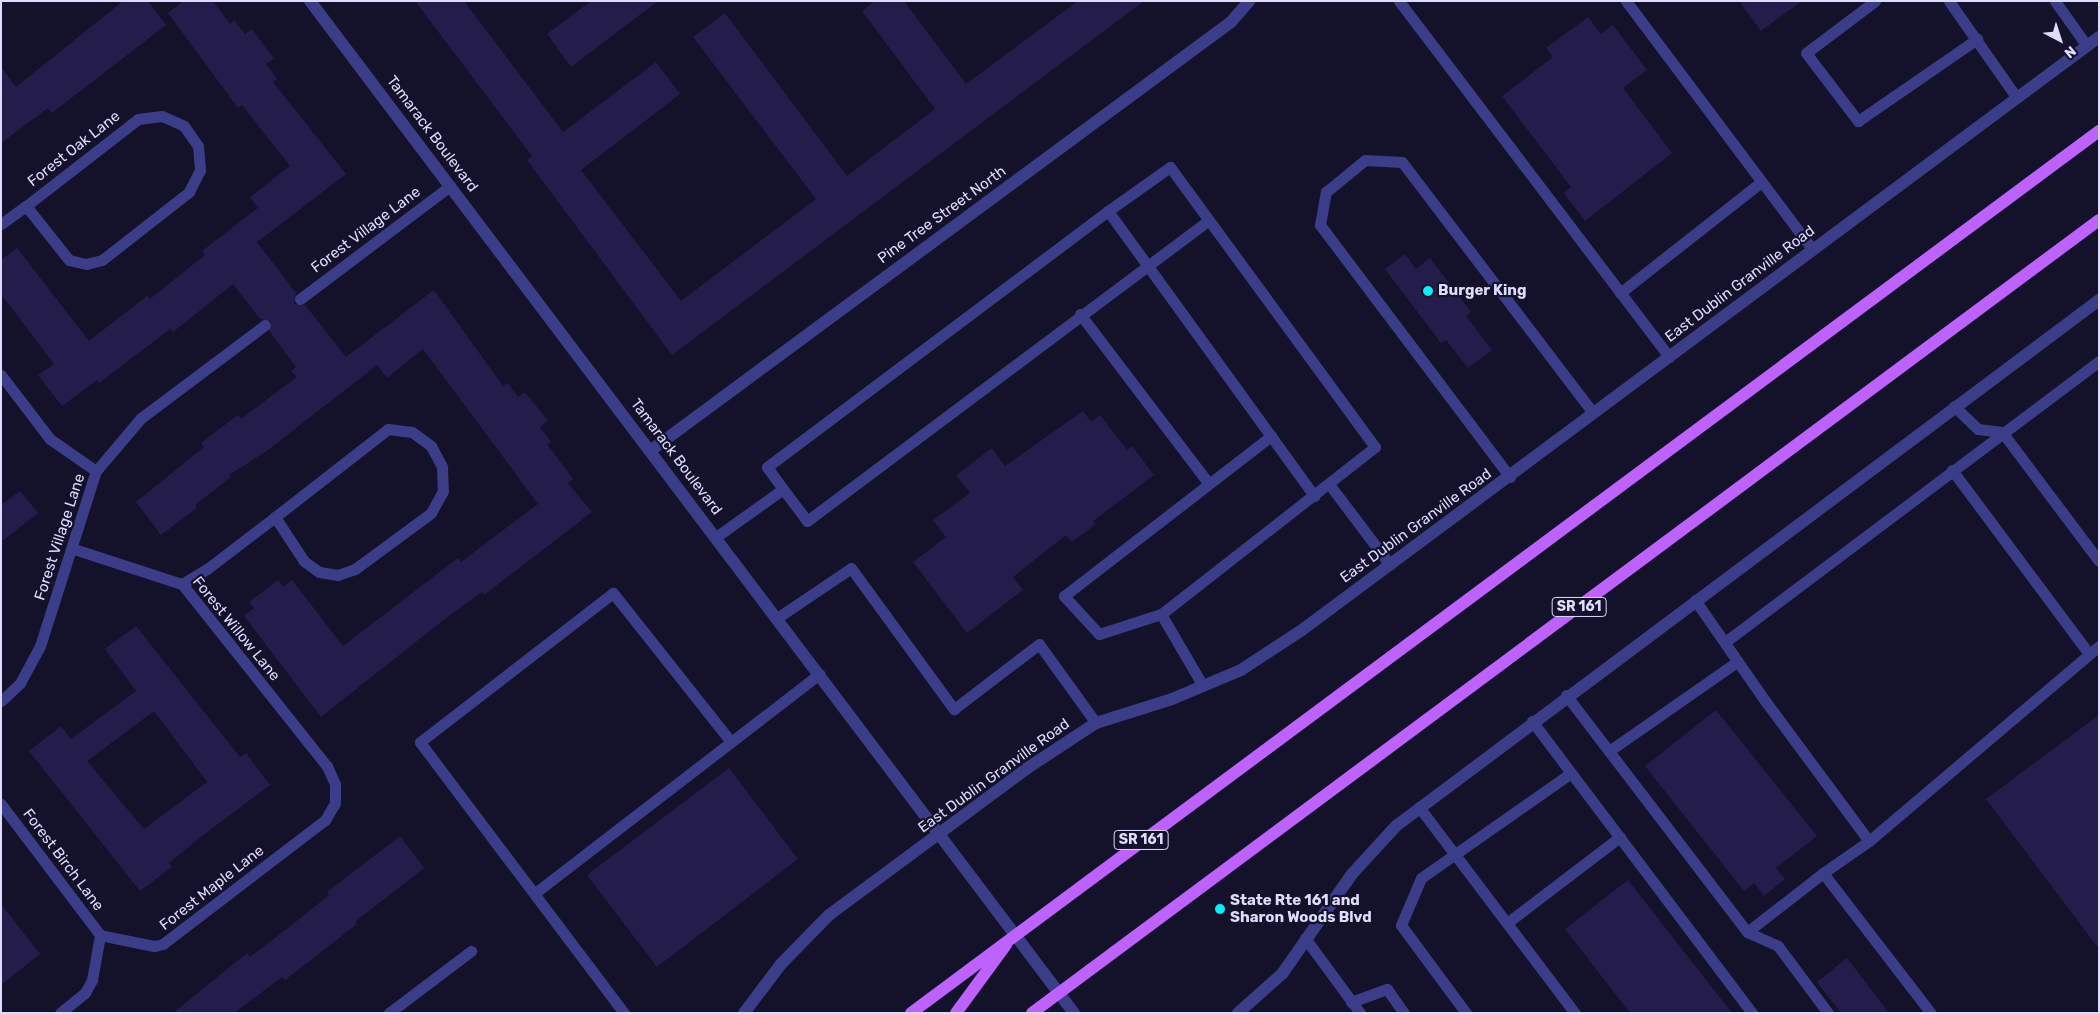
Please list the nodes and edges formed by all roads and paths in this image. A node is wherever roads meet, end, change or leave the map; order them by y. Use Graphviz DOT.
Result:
graph roads {
  1 [pos="310,1"];
  2 [pos="1249,1"];
  3 [pos="1399,1"];
  4 [pos="1626,1"];
  5 [pos="1875,1"];
  6 [pos="1949,1"];
  7 [pos="2054,1"];
  8 [pos="2099,37"];
  9 [pos="1977,39"];
  10 [pos="2087,46"];
  11 [pos="2017,98"];
  12 [pos="2099,131"];
  13 [pos="1762,182"];
  14 [pos="450,186"];
  15 [pos="26,206"];
  16 [pos="1108,211"];
  17 [pos="1209,220"];
  18 [pos="2099,220"];
  19 [pos="1,224"];
  20 [pos="1813,250"];
  21 [pos="1146,266"];
  22 [pos="1620,293"];
  23 [pos="300,299"];
  24 [pos="2099,300"];
  25 [pos="1080,314"];
  26 [pos="265,326"];
  27 [pos="1669,357"];
  28 [pos="2099,361"];
  29 [pos="1,375"];
  30 [pos="1954,406"];
  31 [pos="1594,413"];
  32 [pos="2002,432"];
  33 [pos="1271,436"];
  34 [pos="650,451"];
  35 [pos="1952,470"];
  36 [pos="96,471"];
  37 [pos="1510,477"];
  38 [pos="1209,484"];
  39 [pos="1329,484"];
  40 [pos="783,489"];
  41 [pos="1314,496"];
  42 [pos="275,517"];
  43 [pos="716,537"];
  44 [pos="74,549"];
  45 [pos="2099,561"];
  46 [pos="1390,565"];
  47 [pos="182,584"];
  48 [pos="1695,600"];
  49 [pos="1161,614"];
  50 [pos="777,618"];
  51 [pos="1725,642"];
  52 [pos="2099,646"];
  53 [pos="2089,654"];
  54 [pos="1738,661"];
  55 [pos="819,674"];
  56 [pos="1203,686"];
  57 [pos="1566,696"];
  58 [pos="1,701"];
  59 [pos="1532,721"];
  60 [pos="1096,723"];
  61 [pos="731,742"];
  62 [pos="1609,751"];
  63 [pos="1572,773"];
  64 [pos="335,784"];
  65 [pos="1,804"];
  66 [pos="1419,808"];
  67 [pos="940,835"];
  68 [pos="1620,837"];
  69 [pos="1869,841"];
  70 [pos="1454,853"];
  71 [pos="1823,873"];
  72 [pos="535,893"];
  73 [pos="1507,923"];
  74 [pos="1747,932"];
  75 [pos="1014,934"];
  76 [pos="100,935"];
  77 [pos="1305,938"];
  78 [pos="471,951"];
  79 [pos="1058,993"];
  80 [pos="1351,1002"];
  81 [pos="60,1013"];
  82 [pos="389,1013"];
  83 [pos="624,1013"];
  84 [pos="744,1013"];
  85 [pos="911,1013"];
  86 [pos="956,1013"];
  87 [pos="1032,1013"];
  88 [pos="1074,1013"];
  89 [pos="1238,1013"];
  90 [pos="1360,1013"];
  91 [pos="1404,1013"];
  92 [pos="1466,1013"];
  93 [pos="1575,1013"];
  94 [pos="1752,1013"];
  95 [pos="1828,1013"];
  96 [pos="1931,1013"];
  1 -- 14 [label="street, Tamarack Boulevard"];
  2 -- 34 [label="street, Pine Tree Street North"];
  3 -- 22 [label="lane"];
  4 -- 13 [label="lane"];
  5 -- 9 [label="lane"];
  6 -- 9 [label="lane"];
  7 -- 10 [label="lane"];
  8 -- 10 [label="street, East Dublin Granville Road"];
  9 -- 11 [label="lane"];
  10 -- 11 [label="street, East Dublin Granville Road"];
  11 -- 20 [label="street, East Dublin Granville Road"];
  12 -- 75 [label="main road, SR 161"];
  13 -- 20 [label="lane"];
  13 -- 22 [label="lane"];
  14 -- 23 [label="lane, Forest Village Lane"];
  14 -- 34 [label="street, Tamarack Boulevard"];
  15 -- 15 [label="lane, Forest Oak Lane"];
  15 -- 19 [label="lane, Forest Oak Lane"];
  16 -- 17 [label="lane"];
  16 -- 21 [label="lane"];
  16 -- 40 [label="lane"];
  17 -- 21 [label="lane"];
  17 -- 39 [label="lane"];
  18 -- 79 [label="main road, SR 161"];
  20 -- 27 [label="street, East Dublin Granville Road"];
  21 -- 25 [label="lane"];
  21 -- 33 [label="lane"];
  22 -- 27 [label="lane"];
  24 -- 30 [label="street"];
  25 -- 38 [label="lane"];
  25 -- 40 [label="lane"];
  26 -- 36 [label="lane, Forest Village Lane"];
  27 -- 31 [label="street, East Dublin Granville Road"];
  28 -- 32 [label="lane"];
  29 -- 36 [label="lane"];
  30 -- 32 [label="lane"];
  30 -- 48 [label="street"];
  31 -- 37 [label="street, East Dublin Granville Road"];
  31 -- 37 [label="lane"];
  32 -- 35 [label="lane"];
  32 -- 45 [label="lane"];
  33 -- 38 [label="lane"];
  33 -- 41 [label="lane"];
  34 -- 43 [label="street, Tamarack Boulevard"];
  35 -- 51 [label="lane"];
  35 -- 53 [label="lane"];
  36 -- 44 [label="lane, Forest Village Lane"];
  37 -- 46 [label="street, East Dublin Granville Road"];
  38 -- 49 [label="lane"];
  39 -- 41 [label="lane"];
  39 -- 46 [label="lane"];
  40 -- 43 [label="lane"];
  41 -- 49 [label="lane"];
  42 -- 42 [label="lane"];
  42 -- 47 [label="lane"];
  43 -- 50 [label="street, Tamarack Boulevard"];
  44 -- 47 [label="lane, Forest Willow Lane"];
  44 -- 58 [label="lane, Forest Village Lane"];
  46 -- 56 [label="street, East Dublin Granville Road"];
  47 -- 64 [label="lane, Forest Willow Lane"];
  48 -- 51 [label="lane"];
  48 -- 57 [label="street"];
  49 -- 56 [label="lane"];
  50 -- 55 [label="street, Tamarack Boulevard"];
  50 -- 60 [label="lane"];
  51 -- 54 [label="lane"];
  52 -- 53 [label="lane"];
  53 -- 69 [label="lane"];
  54 -- 62 [label="lane"];
  54 -- 69 [label="lane"];
  55 -- 61 [label="lane"];
  55 -- 67 [label="street, Tamarack Boulevard"];
  56 -- 60 [label="street, East Dublin Granville Road"];
  57 -- 59 [label="street"];
  57 -- 62 [label="lane"];
  59 -- 63 [label="lane"];
  59 -- 66 [label="street"];
  60 -- 67 [label="street, East Dublin Granville Road"];
  61 -- 72 [label="lane"];
  61 -- 72 [label="lane"];
  62 -- 74 [label="lane"];
  63 -- 68 [label="lane"];
  63 -- 70 [label="lane"];
  64 -- 76 [label="lane, Forest Maple Lane"];
  65 -- 76 [label="lane, Forest Birch Lane"];
  66 -- 70 [label="lane"];
  66 -- 77 [label="street"];
  67 -- 75 [label="street, Tamarack Boulevard"];
  67 -- 84 [label="street, East Dublin Granville Road"];
  68 -- 73 [label="lane"];
  68 -- 94 [label="lane"];
  69 -- 71 [label="lane"];
  70 -- 73 [label="lane"];
  70 -- 92 [label="lane"];
  71 -- 74 [label="lane"];
  71 -- 96 [label="lane"];
  72 -- 83 [label="lane"];
  73 -- 93 [label="lane"];
  74 -- 95 [label="lane"];
  75 -- 79 [label="street, Tamarack Boulevard"];
  75 -- 85 [label="main road, SR 161"];
  75 -- 86 [label="main road"];
  76 -- 81 [label="lane"];
  77 -- 80 [label="lane"];
  77 -- 89 [label="street"];
  78 -- 82 [label="lane"];
  79 -- 87 [label="main road, SR 161"];
  79 -- 88 [label="street, Tamarack Boulevard"];
  80 -- 90 [label="lane"];
  80 -- 91 [label="lane"];
}
